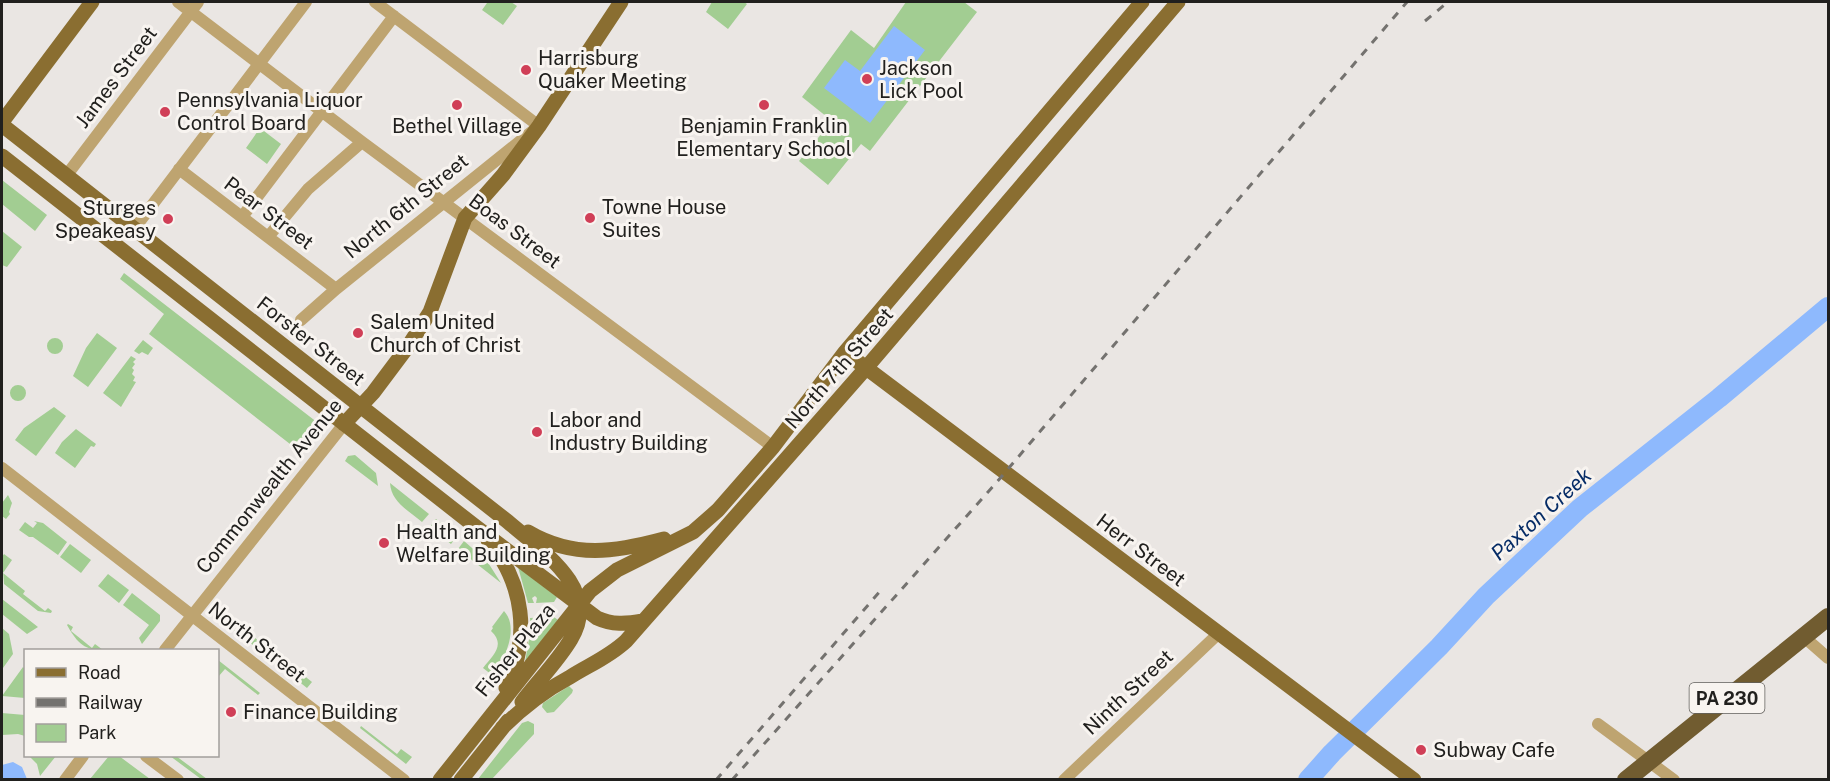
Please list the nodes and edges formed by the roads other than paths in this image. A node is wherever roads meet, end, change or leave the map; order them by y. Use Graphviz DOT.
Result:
graph roads {
  1 [pos="92,2"];
  2 [pos="178,2"];
  3 [pos="306,2"];
  4 [pos="375,2"];
  5 [pos="621,2"];
  6 [pos="1142,2"];
  7 [pos="1178,2"];
  8 [pos="194,6"];
  9 [pos="394,16"];
  10 [pos="259,63"];
  11 [pos="322,112"];
  12 [pos="2,123"];
  13 [pos="539,126"];
  14 [pos="362,142"];
  15 [pos="2,156"];
  16 [pos="179,169"];
  17 [pos="66,176"];
  18 [pos="444,202"];
  19 [pos="242,217"];
  20 [pos="465,218"];
  21 [pos="134,229"];
  22 [pos="268,237"];
  23 [pos="336,289"];
  24 [pos="301,320"];
  25 [pos="845,352"];
  26 [pos="866,368"];
  27 [pos="361,406"];
  28 [pos="344,424"];
  29 [pos="773,447"];
  30 [pos="2,468"];
  31 [pos="507,520"];
  32 [pos="706,522"];
  33 [pos="476,527"];
  34 [pos="579,604"];
  35 [pos="192,616"];
  36 [pos="1828,617"];
  37 [pos="643,621"];
  38 [pos="1218,634"];
  39 [pos="1804,637"];
  40 [pos="167,649"];
  41 [pos="1828,657"];
  42 [pos="492,712"];
  43 [pos="1598,724"];
  44 [pos="502,728"];
  45 [pos="82,757"];
  46 [pos="147,757"];
  47 [pos="1650,762"];
  48 [pos="64,780"];
  49 [pos="178,780"];
  50 [pos="404,780"];
  51 [pos="440,780"];
  52 [pos="461,780"];
  53 [pos="1064,780"];
  54 [pos="1414,780"];
  55 [pos="1626,780"];
  56 [pos="1674,780"];
  1 -- 12 [label="main road"];
  2 -- 8 [label="street, Boas Street"];
  3 -- 10 [label="street"];
  4 -- 9 [label="street"];
  5 -- 13 [label="main road, North 6th Street"];
  6 -- 25 [label="main road, North 7th Street"];
  7 -- 26 [label="main road, North 7th Street"];
  8 -- 10 [label="street, Boas Street"];
  8 -- 17 [label="street, James Street"];
  9 -- 11 [label="street"];
  9 -- 13 [label="street"];
  10 -- 11 [label="street, Boas Street"];
  10 -- 16 [label="street"];
  11 -- 14 [label="street, Boas Street"];
  11 -- 19 [label="street"];
  12 -- 17 [label="main road, Forster Street"];
  13 -- 18 [label="street, North 6th Street"];
  13 -- 20 [label="main road, North 6th Street"];
  14 -- 18 [label="street, Boas Street"];
  14 -- 22 [label="street"];
  15 -- 28 [label="main road"];
  16 -- 19 [label="street, Pear Street"];
  16 -- 21 [label="street"];
  17 -- 21 [label="main road, Forster Street"];
  18 -- 20 [label="street, Boas Street"];
  18 -- 23 [label="street, North 6th Street"];
  19 -- 22 [label="street, Pear Street"];
  20 -- 27 [label="main road, Commonwealth Avenue"];
  20 -- 29 [label="street, Boas Street"];
  21 -- 27 [label="main road, Forster Street"];
  22 -- 23 [label="street, Pear Street"];
  23 -- 24 [label="street, North 6th Street"];
  25 -- 26 [label="main road, Herr Street"];
  25 -- 29 [label="main road, North 7th Street"];
  26 -- 37 [label="main road, North 7th Street"];
  26 -- 38 [label="main road, Herr Street"];
  27 -- 28 [label="main road, Commonwealth Avenue"];
  27 -- 31 [label="main road, Forster Street"];
  28 -- 33 [label="main road"];
  28 -- 35 [label="street, Commonwealth Avenue"];
  29 -- 32 [label="main road, North 7th Street"];
  30 -- 35 [label="street, North Street"];
  31 -- 32 [label="main road"];
  31 -- 34 [label="main road, Forster Street"];
  32 -- 34 [label="main road, North 7th Street"];
  33 -- 34 [label="main road"];
  33 -- 42 [label="main road"];
  34 -- 37 [label="main road"];
  34 -- 42 [label="main road, Fisher Plaza"];
  34 -- 44 [label="main road, Fisher Plaza"];
  35 -- 40 [label="street, Commonwealth Avenue"];
  35 -- 50 [label="street, North Street"];
  36 -- 39 [label="highway, PA 230"];
  37 -- 44 [label="main road, North 7th Street"];
  38 -- 53 [label="street, Ninth Street"];
  38 -- 54 [label="main road, Herr Street"];
  39 -- 41 [label="street"];
  39 -- 47 [label="highway, PA 230"];
  42 -- 51 [label="main road, Fisher Plaza"];
  43 -- 47 [label="street"];
  44 -- 52 [label="main road, Fisher Plaza"];
  45 -- 48 [label="street"];
  46 -- 49 [label="street"];
  47 -- 55 [label="highway, PA 230"];
  47 -- 56 [label="street"];
}
